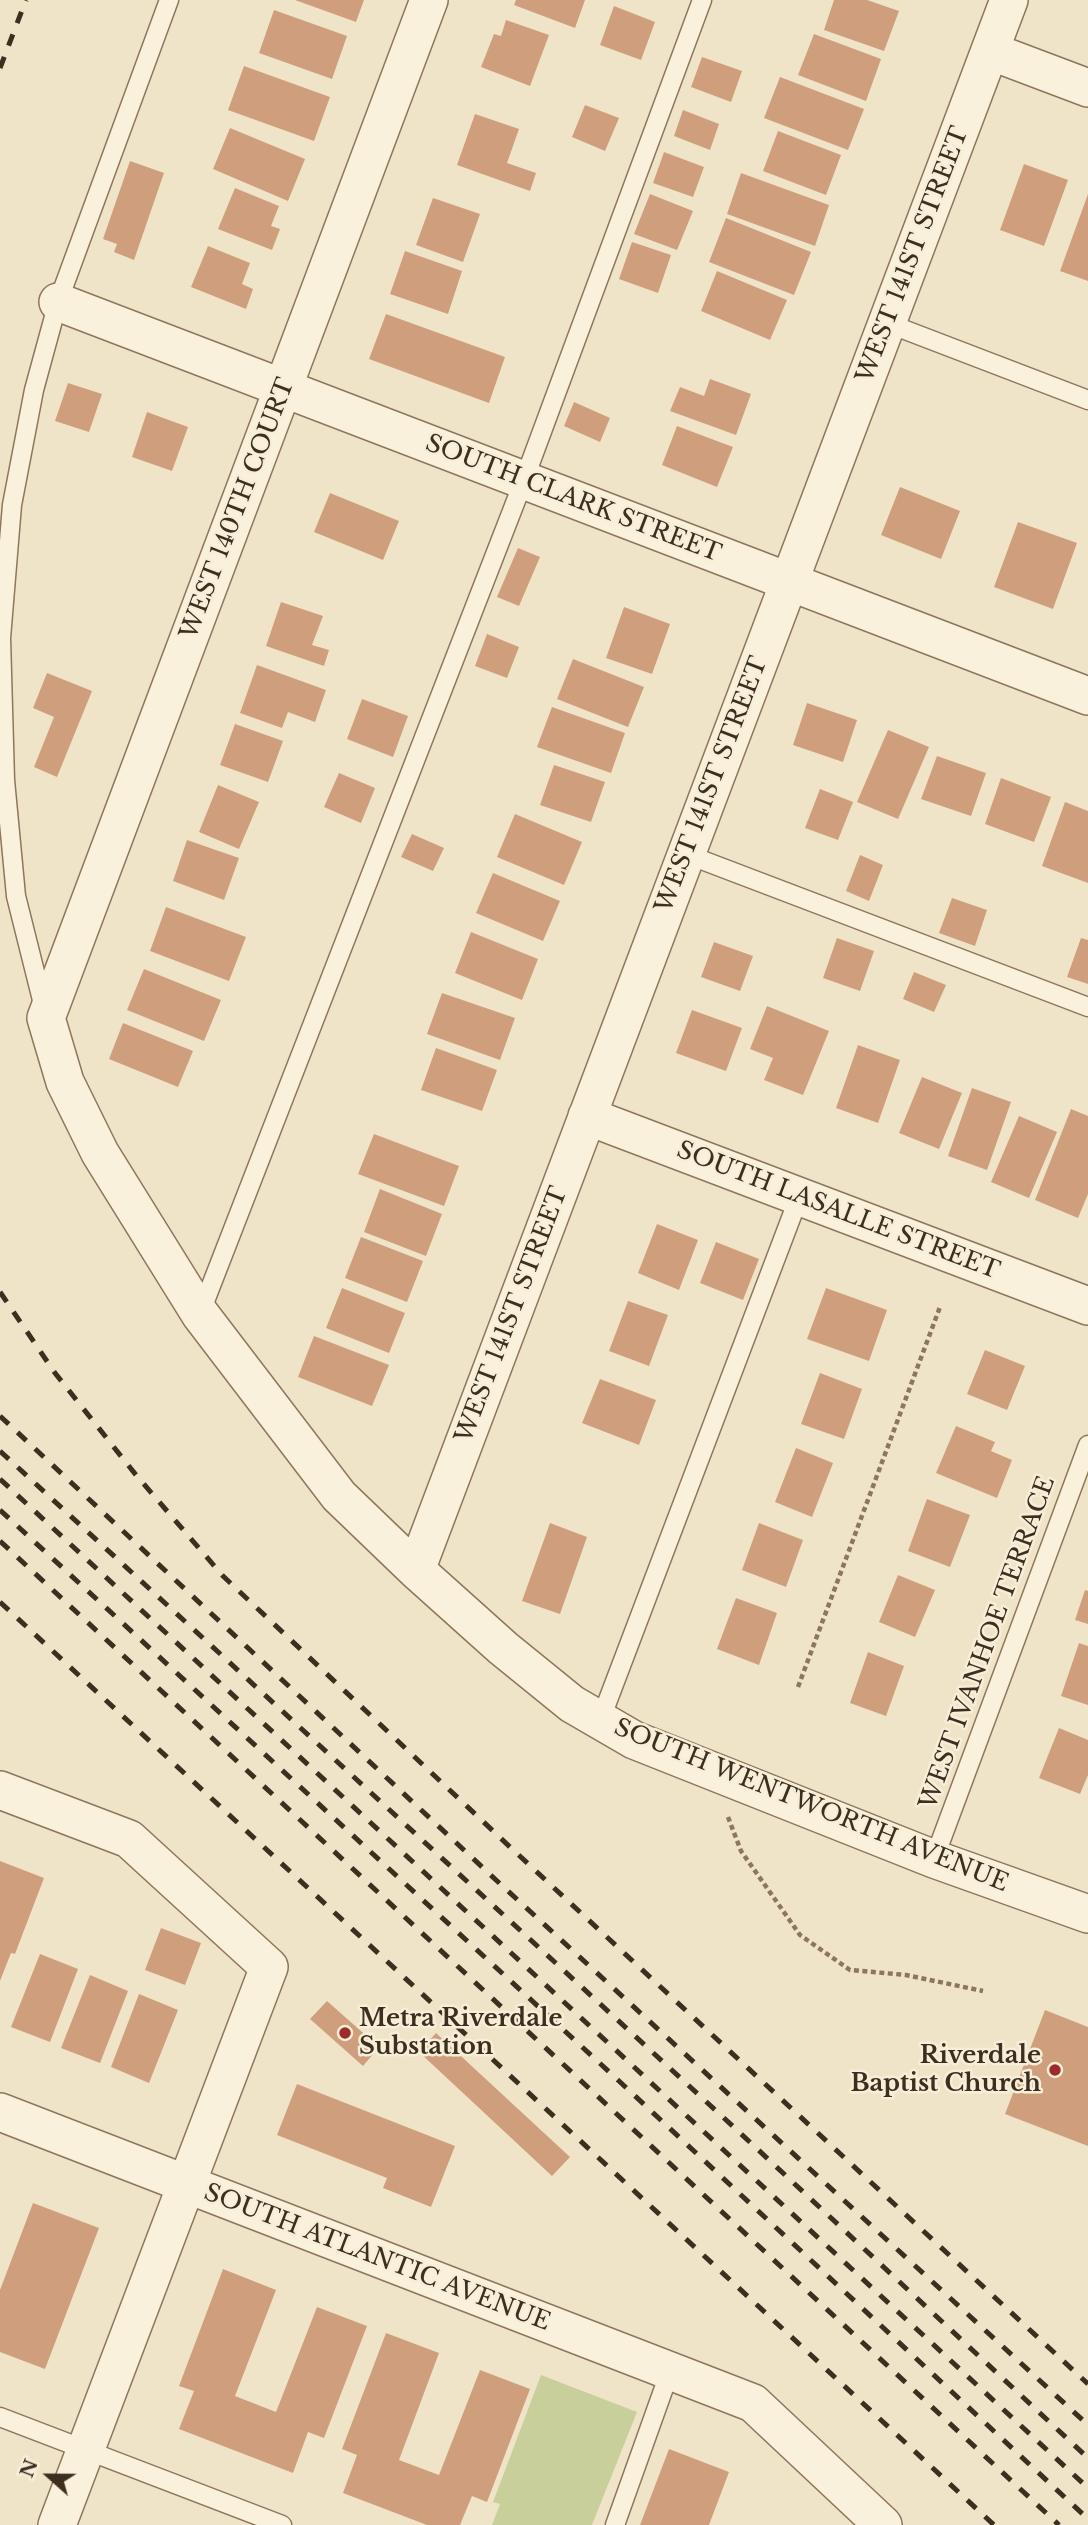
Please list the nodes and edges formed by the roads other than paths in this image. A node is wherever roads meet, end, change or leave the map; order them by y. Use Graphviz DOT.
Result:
graph roads {
  1 [pos="169,0"];
  2 [pos="429,0"];
  3 [pos="702,0"];
  4 [pos="1009,0"];
  5 [pos="990,51"];
  6 [pos="1088,89"];
  7 [pos="58,302"];
  8 [pos="887,323"];
  9 [pos="284,388"];
  10 [pos="1088,400"];
  11 [pos="524,480"];
  12 [pos="789,582"];
  13 [pos="1088,696"];
  14 [pos="686,854"];
  15 [pos="1088,1007"];
  16 [pos="46,1018"];
  17 [pos="587,1116"];
  18 [pos="799,1197"];
  19 [pos="1088,1306"];
  20 [pos="200,1314"];
  21 [pos="1088,1445"];
  22 [pos="416,1570"];
  23 [pos="600,1721"];
  24 [pos="0,1790"];
  25 [pos="934,1859"];
  26 [pos="1088,1914"];
  27 [pos="0,2112"];
  28 [pos="186,2184"];
  29 [pos="670,2371"];
  30 [pos="0,2417"];
  31 [pos="86,2450"];
  32 [pos="57,2525"];
  33 [pos="282,2525"];
  34 [pos="615,2525"];
  35 [pos="883,2525"];
  1 -- 7 [label="lane"];
  2 -- 9 [label="street, WEST 140TH COURT"];
  3 -- 11 [label="lane"];
  4 -- 5 [label="street, WEST 141ST STREET"];
  5 -- 6 [label="street"];
  5 -- 8 [label="street, WEST 141ST STREET"];
  7 -- 9 [label="street, SOUTH CLARK STREET"];
  7 -- 16 [label="lane"];
  8 -- 10 [label="lane"];
  8 -- 12 [label="street, WEST 141ST STREET"];
  9 -- 11 [label="street, SOUTH CLARK STREET"];
  9 -- 16 [label="street, WEST 140TH COURT"];
  11 -- 12 [label="street, SOUTH CLARK STREET"];
  11 -- 20 [label="lane"];
  12 -- 13 [label="street, SOUTH CLARK STREET"];
  12 -- 14 [label="street, WEST 141ST STREET"];
  14 -- 15 [label="lane"];
  14 -- 17 [label="street, WEST 141ST STREET"];
  16 -- 20 [label="street, SOUTH WENTWORTH AVENUE"];
  17 -- 18 [label="street, SOUTH LASALLE STREET"];
  17 -- 22 [label="street, WEST 141ST STREET"];
  18 -- 19 [label="street, SOUTH LASALLE STREET"];
  18 -- 23 [label="lane"];
  20 -- 22 [label="street, SOUTH WENTWORTH AVENUE"];
  21 -- 25 [label="lane, WEST IVANHOE TERRACE"];
  22 -- 23 [label="street, SOUTH WENTWORTH AVENUE"];
  23 -- 25 [label="street, SOUTH WENTWORTH AVENUE"];
  24 -- 28 [label="street"];
  25 -- 26 [label="street, SOUTH WENTWORTH AVENUE"];
  27 -- 28 [label="street, SOUTH ATLANTIC AVENUE"];
  28 -- 29 [label="street, SOUTH ATLANTIC AVENUE"];
  28 -- 31 [label="street"];
  29 -- 34 [label="lane"];
  29 -- 35 [label="street, SOUTH ATLANTIC AVENUE"];
  30 -- 31 [label="lane"];
  31 -- 32 [label="street"];
  31 -- 33 [label="lane"];
}
